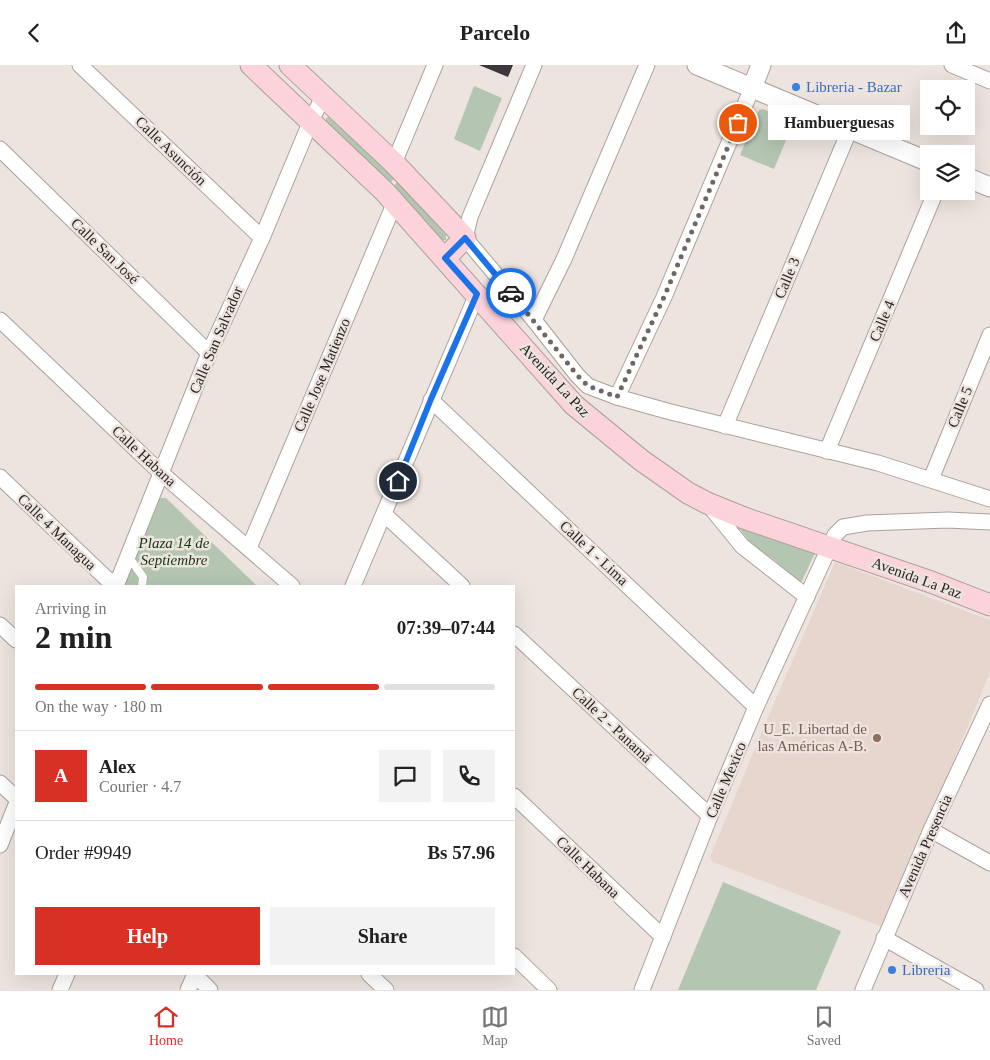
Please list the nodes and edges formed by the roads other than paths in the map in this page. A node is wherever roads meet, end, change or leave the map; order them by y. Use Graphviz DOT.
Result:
graph roads {
  1 [pos="80,65"];
  2 [pos="251,65"];
  3 [pos="290,65"];
  4 [pos="436,65"];
  5 [pos="534,65"];
  6 [pos="647,65"];
  7 [pos="697,65"];
  8 [pos="761,65"];
  9 [pos="952,65"];
  10 [pos="990,81"];
  11 [pos="752,88"];
  12 [pos="323,97"];
  13 [pos="310,123"];
  14 [pos="850,129"];
  15 [pos="0,149"];
  16 [pos="920,158"];
  17 [pos="394,163"];
  18 [pos="975,181"];
  19 [pos="990,187"];
  20 [pos="932,200"];
  21 [pos="395,202"];
  22 [pos="262,238"];
  23 [pos="465,238"];
  24 [pos="445,258"];
  25 [pos="477,294"];
  26 [pos="0,320"];
  27 [pos="534,320"];
  28 [pos="990,335"];
  29 [pos="209,353"];
  30 [pos="617,397"];
  31 [pos="431,399"];
  32 [pos="725,426"];
  33 [pos="827,451"];
  34 [pos="161,473"];
  35 [pos="0,477"];
  36 [pos="931,479"];
  37 [pos="990,499"];
  38 [pos="707,503"];
  39 [pos="384,514"];
  40 [pos="990,522"];
  41 [pos="829,546"];
  42 [pos="249,548"];
  43 [pos="128,556"];
  44 [pos="116,585"];
  45 [pos="142,585"];
  46 [pos="291,585"];
  47 [pos="353,585"];
  48 [pos="461,585"];
  49 [pos="807,597"];
  50 [pos="990,605"];
  51 [pos="0,625"];
  52 [pos="515,635"];
  53 [pos="15,639"];
  54 [pos="990,703"];
  55 [pos="756,707"];
  56 [pos="985,732"];
  57 [pos="0,783"];
  58 [pos="15,797"];
  59 [pos="515,797"];
  60 [pos="15,808"];
  61 [pos="710,817"];
  62 [pos="931,831"];
  63 [pos="0,845"];
  64 [pos="990,863"];
  65 [pos="663,937"];
  66 [pos="884,939"];
  67 [pos="515,957"];
  68 [pos="67,975"];
  69 [pos="195,975"];
  70 [pos="196,975"];
  71 [pos="370,975"];
  72 [pos="60,990"];
  73 [pos="188,990"];
  74 [pos="210,990"];
  75 [pos="386,990"];
  76 [pos="549,990"];
  77 [pos="642,990"];
  78 [pos="863,990"];
  79 [pos="976,990"];
  1 -- 22 [label="street, Calle Asunción"];
  2 -- 13 [label="main road, Avenida La Paz"];
  3 -- 12 [label="main road, Avenida La Paz"];
  4 -- 17 [label="street"];
  5 -- 23 [label="street"];
  6 -- 27 [label="street"];
  7 -- 11 [label="street"];
  8 -- 11 [label="street"];
  9 -- 10 [label="street"];
  11 -- 14 [label="street"];
  11 -- 30 [label="street"];
  12 -- 13 [label="street, Calle San Salvador"];
  12 -- 17 [label="main road, Avenida La Paz"];
  13 -- 21 [label="main road, Avenida La Paz"];
  13 -- 22 [label="street, Calle San Salvador"];
  14 -- 16 [label="street"];
  14 -- 32 [label="street, Calle 3"];
  15 -- 29 [label="street, Calle San José"];
  17 -- 23 [label="main road, Avenida La Paz"];
  18 -- 19 [label="street"];
  20 -- 33 [label="street, Calle 4"];
  21 -- 24 [label="main road, Avenida La Paz"];
  21 -- 42 [label="street, Calle Jose Matienzo"];
  22 -- 29 [label="street, Calle San Salvador"];
  23 -- 24 [label="main road"];
  23 -- 27 [label="street, Avenida La Paz"];
  24 -- 25 [label="main road, Avenida La Paz"];
  25 -- 31 [label="street"];
  25 -- 38 [label="main road, Avenida La Paz"];
  26 -- 34 [label="street, Calle Habana"];
  27 -- 30 [label="street, Avenida La Paz"];
  28 -- 36 [label="street, Calle 5"];
  29 -- 34 [label="street, Calle San Salvador"];
  30 -- 32 [label="street, Avenida La Paz"];
  31 -- 39 [label="street"];
  31 -- 55 [label="street, Calle 1 - Lima"];
  32 -- 33 [label="street, Avenida La Paz"];
  33 -- 36 [label="street, Avenida La Paz"];
  34 -- 42 [label="street, Calle Habana"];
  34 -- 43 [label="street, Calle San Salvador"];
  35 -- 44 [label="street, Calle 4 Managua"];
  36 -- 37 [label="street, Avenida La Paz"];
  38 -- 41 [label="main road, Avenida La Paz"];
  38 -- 49 [label="street"];
  39 -- 47 [label="street"];
  39 -- 48 [label="street"];
  40 -- 41 [label="street, Calle Mexico"];
  41 -- 49 [label="street, Calle Mexico"];
  41 -- 50 [label="main road, Avenida La Paz"];
  42 -- 46 [label="street, Calle Habana"];
  43 -- 44 [label="street, Calle San Salvador"];
  43 -- 45 [label="lane"];
  49 -- 55 [label="street, Calle Mexico"];
  51 -- 53 [label="street"];
  52 -- 61 [label="street, Calle 2 - Panamá"];
  54 -- 56 [label="street, Avenida Presencia"];
  55 -- 61 [label="street, Calle Mexico"];
  56 -- 62 [label="street, Avenida Presencia"];
  57 -- 58 [label="street"];
  59 -- 65 [label="street, Calle Habana"];
  60 -- 63 [label="street"];
  61 -- 65 [label="street, Calle Mexico"];
  62 -- 64 [label="street"];
  62 -- 66 [label="street, Avenida Presencia"];
  65 -- 77 [label="street, Calle Mexico"];
  66 -- 78 [label="street, Avenida Presencia"];
  66 -- 79 [label="street"];
  67 -- 76 [label="street"];
  68 -- 72 [label="street"];
  69 -- 73 [label="street"];
  70 -- 74 [label="street"];
  71 -- 75 [label="street"];
}
